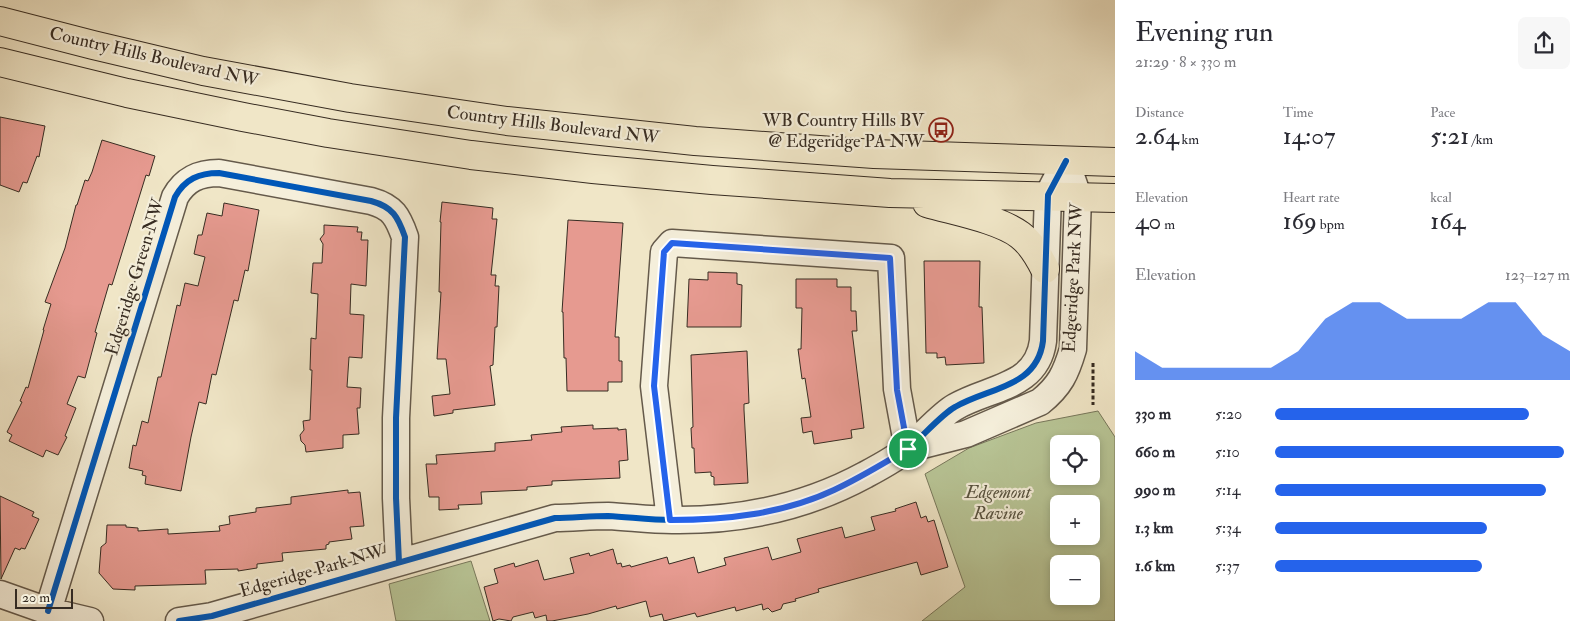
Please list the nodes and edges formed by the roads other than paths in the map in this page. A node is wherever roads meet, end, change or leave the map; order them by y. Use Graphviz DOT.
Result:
graph roads {
  1 [pos="0,21"];
  2 [pos="0,62"];
  3 [pos="1066,161"];
  4 [pos="1115,162"];
  5 [pos="890,193"];
  6 [pos="1048,195"];
  7 [pos="1078,196"];
  8 [pos="1115,198"];
  9 [pos="1046,269"];
  10 [pos="908,449"];
  11 [pos="670,520"];
  12 [pos="399,562"];
  13 [pos="0,594"];
  14 [pos="48,611"];
  15 [pos="90,621"];
  16 [pos="179,621"];
  1 -- 3 [label="main road, Country Hills Boulevard NW"];
  2 -- 5 [label="main road"];
  3 -- 4 [label="main road, Country Hills Boulevard NW"];
  3 -- 6 [label="street, Edgeridge Park NW"];
  3 -- 7 [label="street, Edgeridge Park NW"];
  5 -- 6 [label="main road"];
  5 -- 9 [label="main road"];
  6 -- 7 [label="main road"];
  6 -- 9 [label="street, Edgeridge Park NW"];
  7 -- 8 [label="main road"];
  7 -- 10 [label="street, Edgeridge Park NW"];
  9 -- 10 [label="street, Edgeridge Park NW"];
  10 -- 11 [label="street, Edgeridge Park NW"];
  10 -- 11 [label="street"];
  11 -- 12 [label="street, Edgeridge Park NW"];
  12 -- 14 [label="street, Edgeridge Green NW"];
  12 -- 16 [label="street, Edgeridge Park NW"];
  13 -- 14 [label="street"];
  14 -- 15 [label="street"];
}
